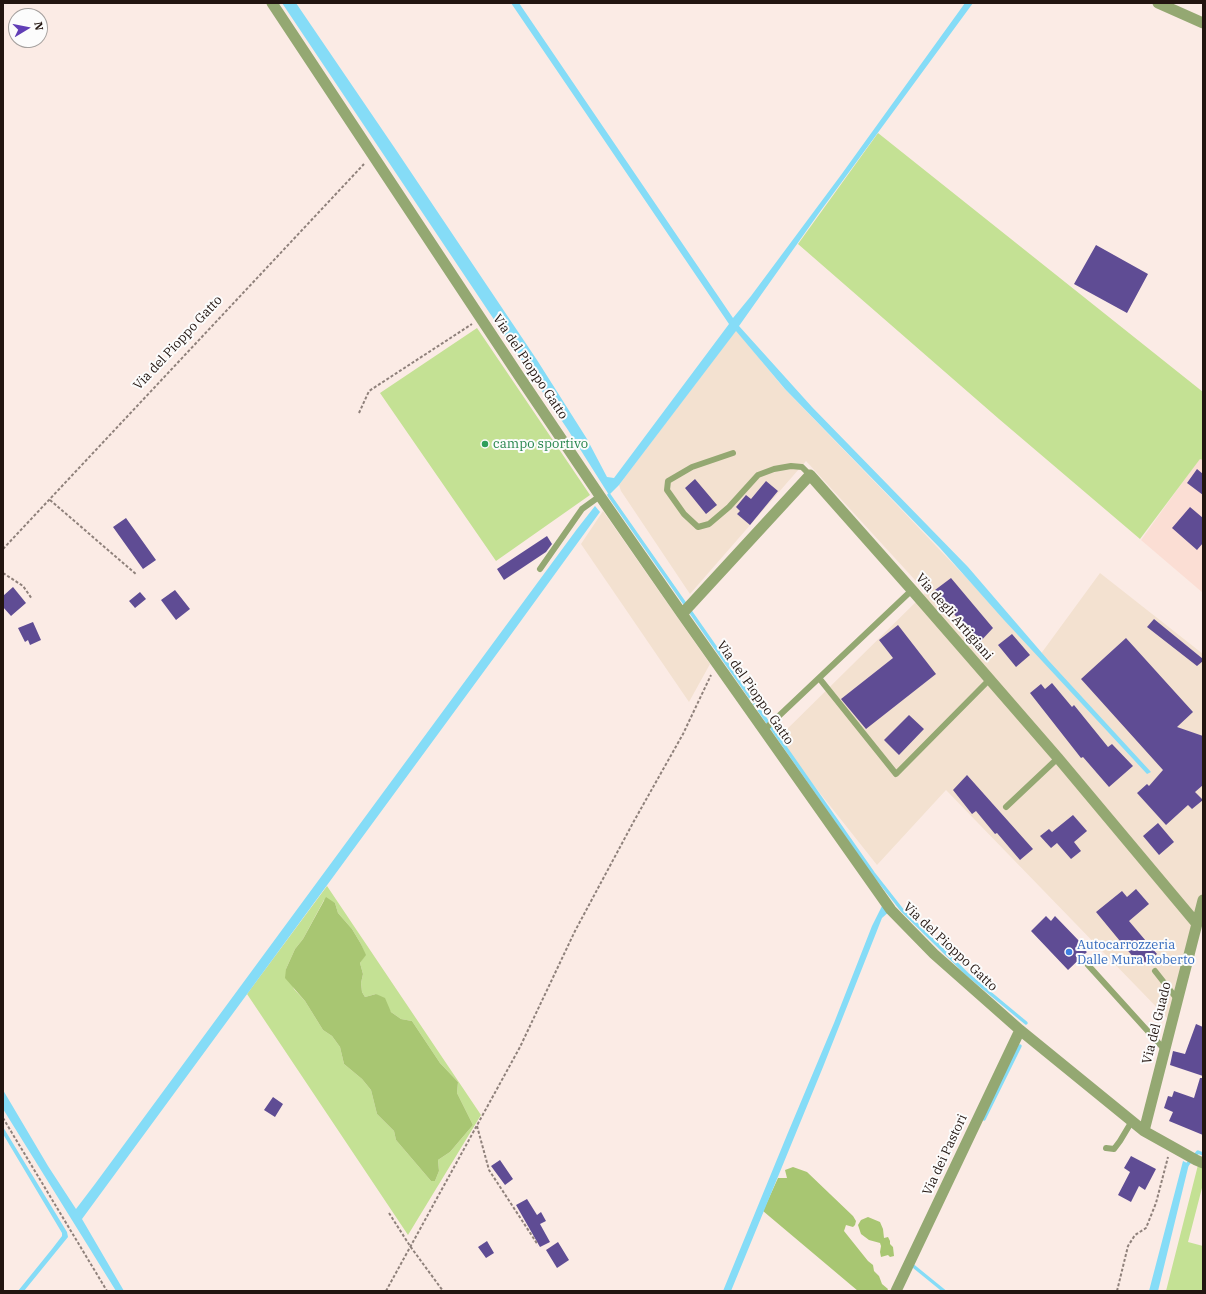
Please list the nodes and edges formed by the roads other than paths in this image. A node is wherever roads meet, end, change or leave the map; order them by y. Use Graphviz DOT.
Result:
graph roads {
  1 [pos="272,3"];
  2 [pos="1158,3"];
  3 [pos="1203,24"];
  4 [pos="733,453"];
  5 [pos="810,475"];
  6 [pos="600,496"];
  7 [pos="540,569"];
  8 [pos="912,590"];
  9 [pos="682,614"];
  10 [pos="819,678"];
  11 [pos="990,679"];
  12 [pos="764,730"];
  13 [pos="1058,758"];
  14 [pos="1006,806"];
  15 [pos="1203,900"];
  16 [pos="1197,924"];
  17 [pos="1088,965"];
  18 [pos="1156,971"];
  19 [pos="1177,999"];
  20 [pos="1020,1030"];
  21 [pos="1164,1049"];
  22 [pos="1132,1121"];
  23 [pos="1144,1130"];
  24 [pos="1106,1148"];
  25 [pos="1196,1160"];
  26 [pos="896,1291"];
  1 -- 6 [label="street, Via del Pioppo Gatto"];
  2 -- 3 [label="street"];
  4 -- 5 [label="lane"];
  5 -- 8 [label="street, Via degli Artigiani"];
  5 -- 9 [label="street"];
  6 -- 7 [label="lane"];
  6 -- 9 [label="street, Via del Pioppo Gatto"];
  8 -- 10 [label="lane"];
  8 -- 11 [label="street, Via degli Artigiani"];
  9 -- 12 [label="street, Via del Pioppo Gatto"];
  10 -- 11 [label="lane"];
  10 -- 12 [label="lane"];
  11 -- 13 [label="street, Via degli Artigiani"];
  12 -- 20 [label="street, Via del Pioppo Gatto"];
  13 -- 14 [label="lane"];
  13 -- 16 [label="street, Via degli Artigiani"];
  15 -- 16 [label="street, Via del Guado"];
  16 -- 19 [label="street, Via del Guado"];
  17 -- 21 [label="lane"];
  18 -- 19 [label="lane"];
  19 -- 21 [label="street, Via del Guado"];
  20 -- 22 [label="street, Via del Pioppo Gatto"];
  20 -- 26 [label="street, Via dei Pastori"];
  21 -- 23 [label="street, Via del Guado"];
  22 -- 23 [label="street, Via del Pioppo Gatto"];
  22 -- 24 [label="lane"];
  23 -- 25 [label="street, Via del Pioppo Gatto"];
}
